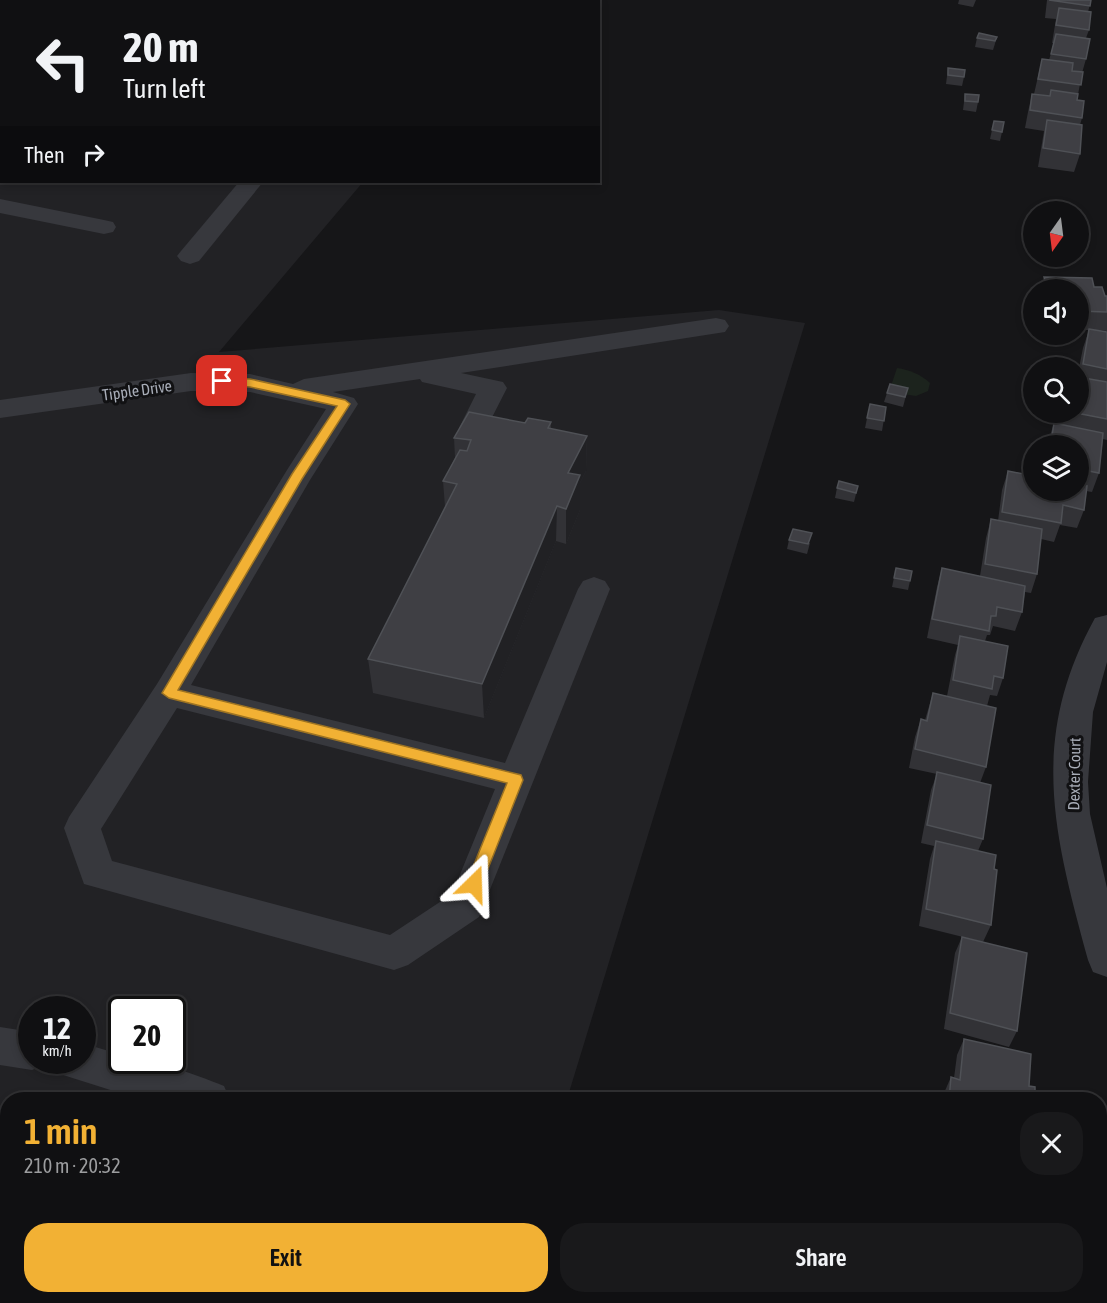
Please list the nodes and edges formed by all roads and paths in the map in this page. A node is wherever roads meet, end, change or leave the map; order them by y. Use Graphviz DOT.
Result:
graph roads {
  1 [pos="250,183"];
  2 [pos="0,206"];
  3 [pos="104,226"];
  4 [pos="190,256"];
  5 [pos="716,326"];
  6 [pos="411,372"];
  7 [pos="285,391"];
  8 [pos="0,409"];
  9 [pos="473,428"];
  10 [pos="594,589"];
  11 [pos="1107,627"];
  12 [pos="169,693"];
  13 [pos="516,780"];
  14 [pos="1107,960"];
  15 [pos="0,1046"];
  16 [pos="18,1049"];
  17 [pos="96,1067"];
  18 [pos="182,1092"];
  1 -- 4 [label="street"];
  2 -- 3 [label="street"];
  5 -- 6 [label="street"];
  6 -- 7 [label="street"];
  6 -- 9 [label="street"];
  7 -- 8 [label="street, Tipple Drive"];
  7 -- 12 [label="street, Tipple Drive"];
  10 -- 13 [label="street"];
  11 -- 14 [label="street, Dexter Court"];
  12 -- 13 [label="street"];
  12 -- 13 [label="street"];
  15 -- 16 [label="street"];
  17 -- 18 [label="street"];
}
